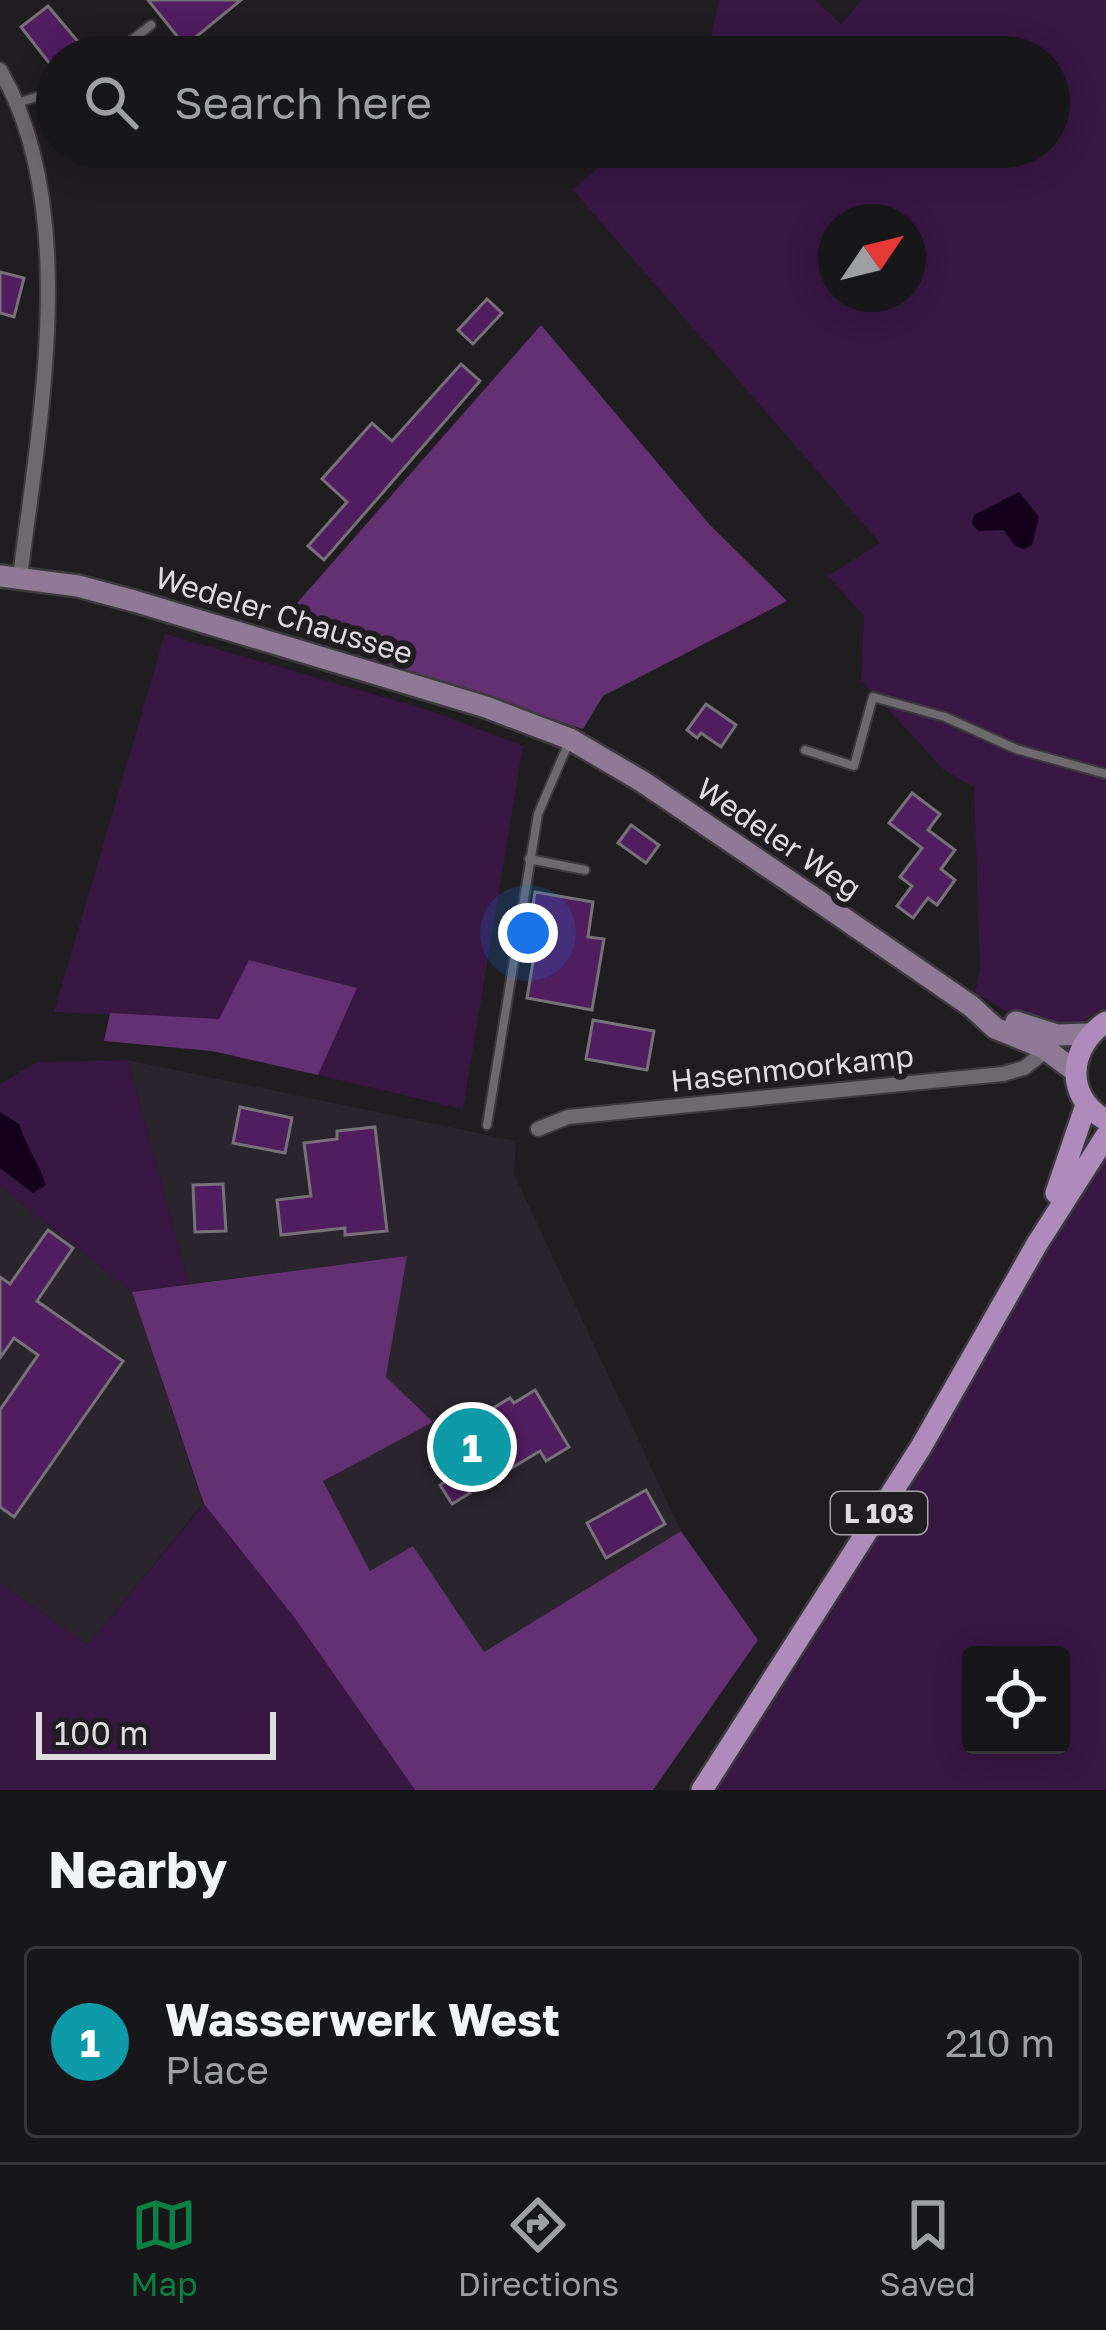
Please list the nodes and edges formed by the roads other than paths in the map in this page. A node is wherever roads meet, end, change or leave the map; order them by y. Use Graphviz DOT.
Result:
graph roads {
  1 [pos="151,26"];
  2 [pos="138,36"];
  3 [pos="0,70"];
  4 [pos="36,98"];
  5 [pos="18,104"];
  6 [pos="10,577"];
  7 [pos="548,729"];
  8 [pos="570,739"];
  9 [pos="805,750"];
  10 [pos="1106,774"];
  11 [pos="529,859"];
  12 [pos="584,870"];
  13 [pos="971,1006"];
  14 [pos="1098,1028"];
  15 [pos="1047,1050"];
  16 [pos="1075,1071"];
  17 [pos="1086,1105"];
  18 [pos="1106,1120"];
  19 [pos="487,1125"];
  20 [pos="538,1129"];
  21 [pos="1106,1136"];
  22 [pos="1037,1244"];
  23 [pos="702,1790"];
  1 -- 2 [label="lane"];
  3 -- 5 [label="street"];
  4 -- 5 [label="lane"];
  5 -- 6 [label="street"];
  6 -- 7 [label="main road, Wedeler Chaussee"];
  7 -- 8 [label="main road, Wedeler Weg"];
  8 -- 11 [label="lane"];
  8 -- 13 [label="main road, Wedeler Weg"];
  9 -- 10 [label="lane"];
  11 -- 12 [label="lane"];
  11 -- 19 [label="lane"];
  13 -- 14 [label="main road, Wedeler Weg"];
  13 -- 15 [label="main road, Wedeler Weg"];
  14 -- 16 [label="main road"];
  15 -- 16 [label="main road, Wedeler Weg"];
  15 -- 20 [label="street, Hasenmoorkamp"];
  16 -- 17 [label="main road"];
  17 -- 18 [label="main road"];
  17 -- 22 [label="main road, L 103"];
  21 -- 22 [label="main road, L 103"];
  22 -- 23 [label="main road, L 103"];
}
